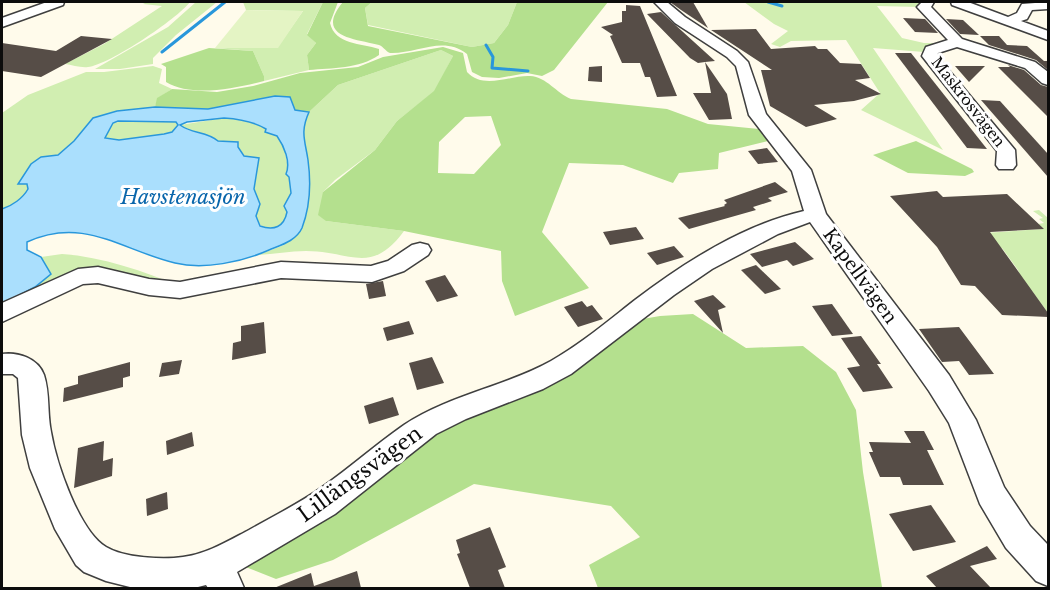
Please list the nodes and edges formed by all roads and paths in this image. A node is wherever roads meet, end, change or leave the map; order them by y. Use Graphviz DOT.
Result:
graph roads {
  1 [pos="58,2"];
  2 [pos="660,2"];
  3 [pos="928,2"];
  4 [pos="957,2"];
  5 [pos="1048,5"];
  6 [pos="1009,21"];
  7 [pos="2,23"];
  8 [pos="1048,36"];
  9 [pos="957,42"];
  10 [pos="1048,80"];
  11 [pos="1006,165"];
  12 [pos="816,214"];
  13 [pos="420,250"];
  14 [pos="2,313"];
  15 [pos="2,364"];
  16 [pos="1048,569"];
  17 [pos="221,578"];
  18 [pos="143,582"];
  1 -- 7 [label="street"];
  2 -- 12 [label="street, Kapellvägen"];
  3 -- 9 [label="street, Maskrosvägen"];
  4 -- 6 [label="street"];
  5 -- 6 [label="street"];
  6 -- 8 [label="street"];
  9 -- 10 [label="street"];
  9 -- 11 [label="street, Maskrosvägen"];
  12 -- 16 [label="street, Kapellvägen"];
  12 -- 17 [label="street, Lillängsvägen"];
  13 -- 14 [label="street"];
  15 -- 18 [label="street, Lillängsvägen"];
  17 -- 18 [label="street, Lillängsvägen"];
}
